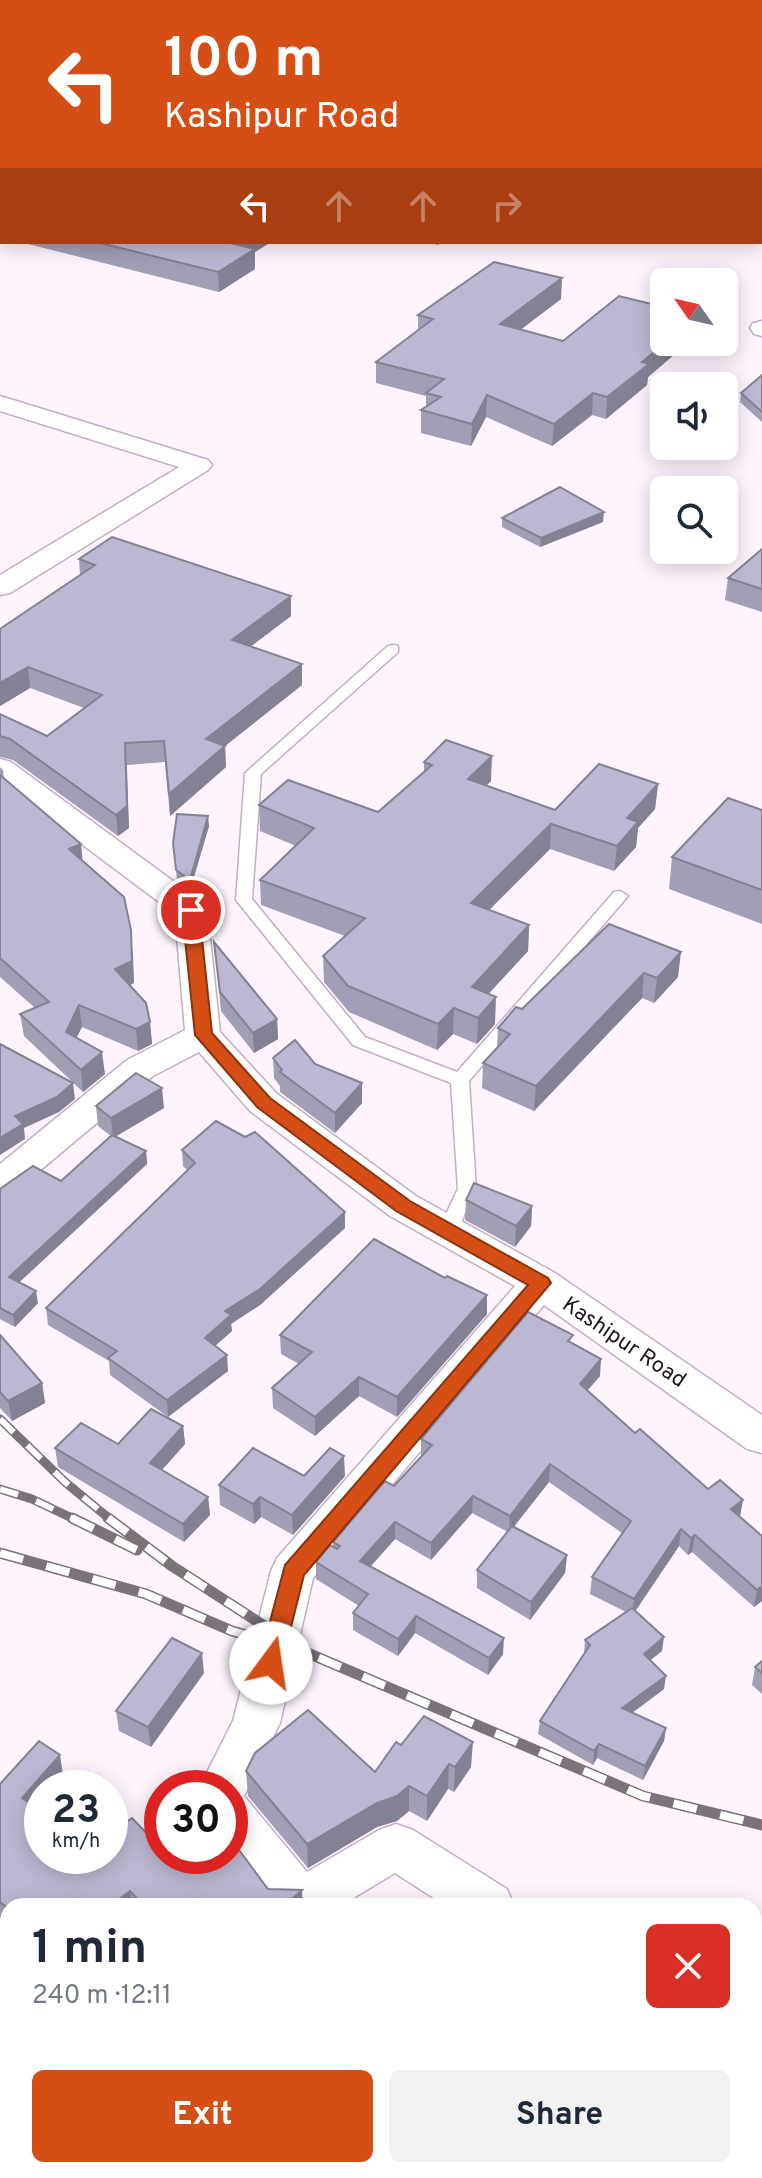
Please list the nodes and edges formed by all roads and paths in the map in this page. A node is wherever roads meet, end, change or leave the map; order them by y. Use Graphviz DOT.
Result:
graph roads {
  1 [pos="0,403"];
  2 [pos="0,587"];
  3 [pos="393,649"];
  4 [pos="0,768"];
  5 [pos="620,896"];
  6 [pos="203,1035"];
  7 [pos="460,1080"];
  8 [pos="0,1184"];
  9 [pos="448,1231"];
  10 [pos="541,1283"];
  11 [pos="762,1437"];
  12 [pos="232,1770"];
  13 [pos="248,1837"];
  14 [pos="294,1898"];
  15 [pos="309,1898"];
  16 [pos="477,1898"];
  1 -- 2 [label="street"];
  3 -- 7 [label="lane"];
  4 -- 6 [label="street"];
  5 -- 7 [label="lane"];
  6 -- 8 [label="street"];
  6 -- 9 [label="street, Kashipur Road"];
  7 -- 9 [label="lane"];
  9 -- 10 [label="street, Kashipur Road"];
  10 -- 11 [label="street, Kashipur Road"];
  10 -- 12 [label="street"];
  13 -- 14 [label="street"];
  15 -- 16 [label="street"];
}
